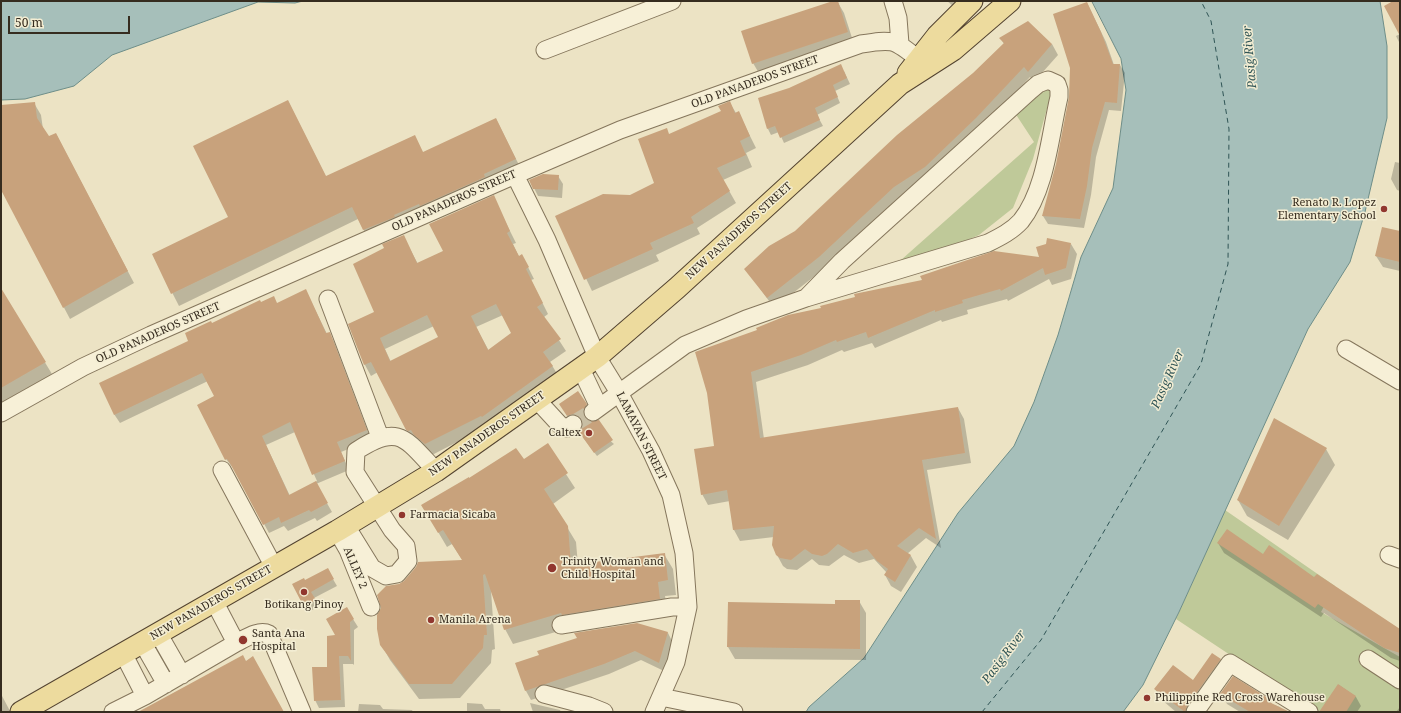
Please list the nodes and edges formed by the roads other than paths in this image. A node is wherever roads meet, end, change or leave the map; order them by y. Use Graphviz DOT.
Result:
graph roads {
  1 [pos="672,1"];
  2 [pos="893,1"];
  3 [pos="1010,1"];
  4 [pos="967,5"];
  5 [pos="900,44"];
  6 [pos="545,50"];
  7 [pos="918,59"];
  8 [pos="900,84"];
  9 [pos="515,174"];
  10 [pos="806,298"];
  11 [pos="328,299"];
  12 [pos="1346,349"];
  13 [pos="589,363"];
  14 [pos="1400,381"];
  15 [pos="618,391"];
  16 [pos="537,400"];
  17 [pos="1,413"];
  18 [pos="574,424"];
  19 [pos="380,438"];
  20 [pos="222,470"];
  21 [pos="436,471"];
  22 [pos="376,507"];
  23 [pos="341,528"];
  24 [pos="274,567"];
  25 [pos="214,601"];
  26 [pos="371,607"];
  27 [pos="688,608"];
  28 [pos="561,625"];
  29 [pos="150,638"];
  30 [pos="236,643"];
  31 [pos="123,653"];
  32 [pos="1368,659"];
  33 [pos="182,674"];
  34 [pos="1400,680"];
  35 [pos="166,684"];
  36 [pos="544,694"];
  37 [pos="145,696"];
  38 [pos="661,697"];
  39 [pos="28,710"];
  40 [pos="113,712"];
  41 [pos="302,712"];
  42 [pos="604,712"];
  43 [pos="654,712"];
  44 [pos="734,712"];
  45 [pos="1195,712"];
  46 [pos="1309,712"];
  1 -- 6 [label="street"];
  2 -- 5 [label="street"];
  3 -- 8 [label="main road, NEW PANADEROS STREET"];
  4 -- 7 [label="main road, NEW PANADEROS STREET"];
  5 -- 7 [label="street"];
  5 -- 9 [label="street, OLD PANADEROS STREET"];
  7 -- 8 [label="main road, NEW PANADEROS STREET"];
  8 -- 13 [label="main road, NEW PANADEROS STREET"];
  9 -- 13 [label="street, LAMAYAN STREET"];
  9 -- 17 [label="street, OLD PANADEROS STREET"];
  10 -- 10 [label="street"];
  10 -- 15 [label="street"];
  11 -- 19 [label="street"];
  12 -- 14 [label="street"];
  13 -- 15 [label="street, LAMAYAN STREET"];
  13 -- 15 [label="street"];
  13 -- 16 [label="main road, NEW PANADEROS STREET"];
  15 -- 27 [label="street, LAMAYAN STREET"];
  16 -- 18 [label="street"];
  16 -- 21 [label="main road, NEW PANADEROS STREET"];
  19 -- 21 [label="street"];
  19 -- 22 [label="street"];
  20 -- 24 [label="street"];
  21 -- 22 [label="main road, NEW PANADEROS STREET"];
  22 -- 23 [label="main road, NEW PANADEROS STREET"];
  22 -- 23 [label="street"];
  23 -- 24 [label="main road, NEW PANADEROS STREET"];
  23 -- 26 [label="street, ALLEY 2"];
  24 -- 25 [label="main road, NEW PANADEROS STREET"];
  25 -- 29 [label="main road, NEW PANADEROS STREET"];
  25 -- 30 [label="street"];
  27 -- 28 [label="street"];
  27 -- 38 [label="street, LAMAYAN STREET"];
  29 -- 31 [label="main road, NEW PANADEROS STREET"];
  29 -- 33 [label="street"];
  29 -- 35 [label="street"];
  30 -- 33 [label="street"];
  30 -- 41 [label="street"];
  31 -- 37 [label="street"];
  31 -- 39 [label="main road, NEW PANADEROS STREET"];
  32 -- 34 [label="street"];
  33 -- 35 [label="street"];
  35 -- 37 [label="street"];
  36 -- 42 [label="street"];
  37 -- 40 [label="street"];
  38 -- 43 [label="street, LAMAYAN STREET"];
  38 -- 44 [label="street"];
  45 -- 46 [label="street"];
}
